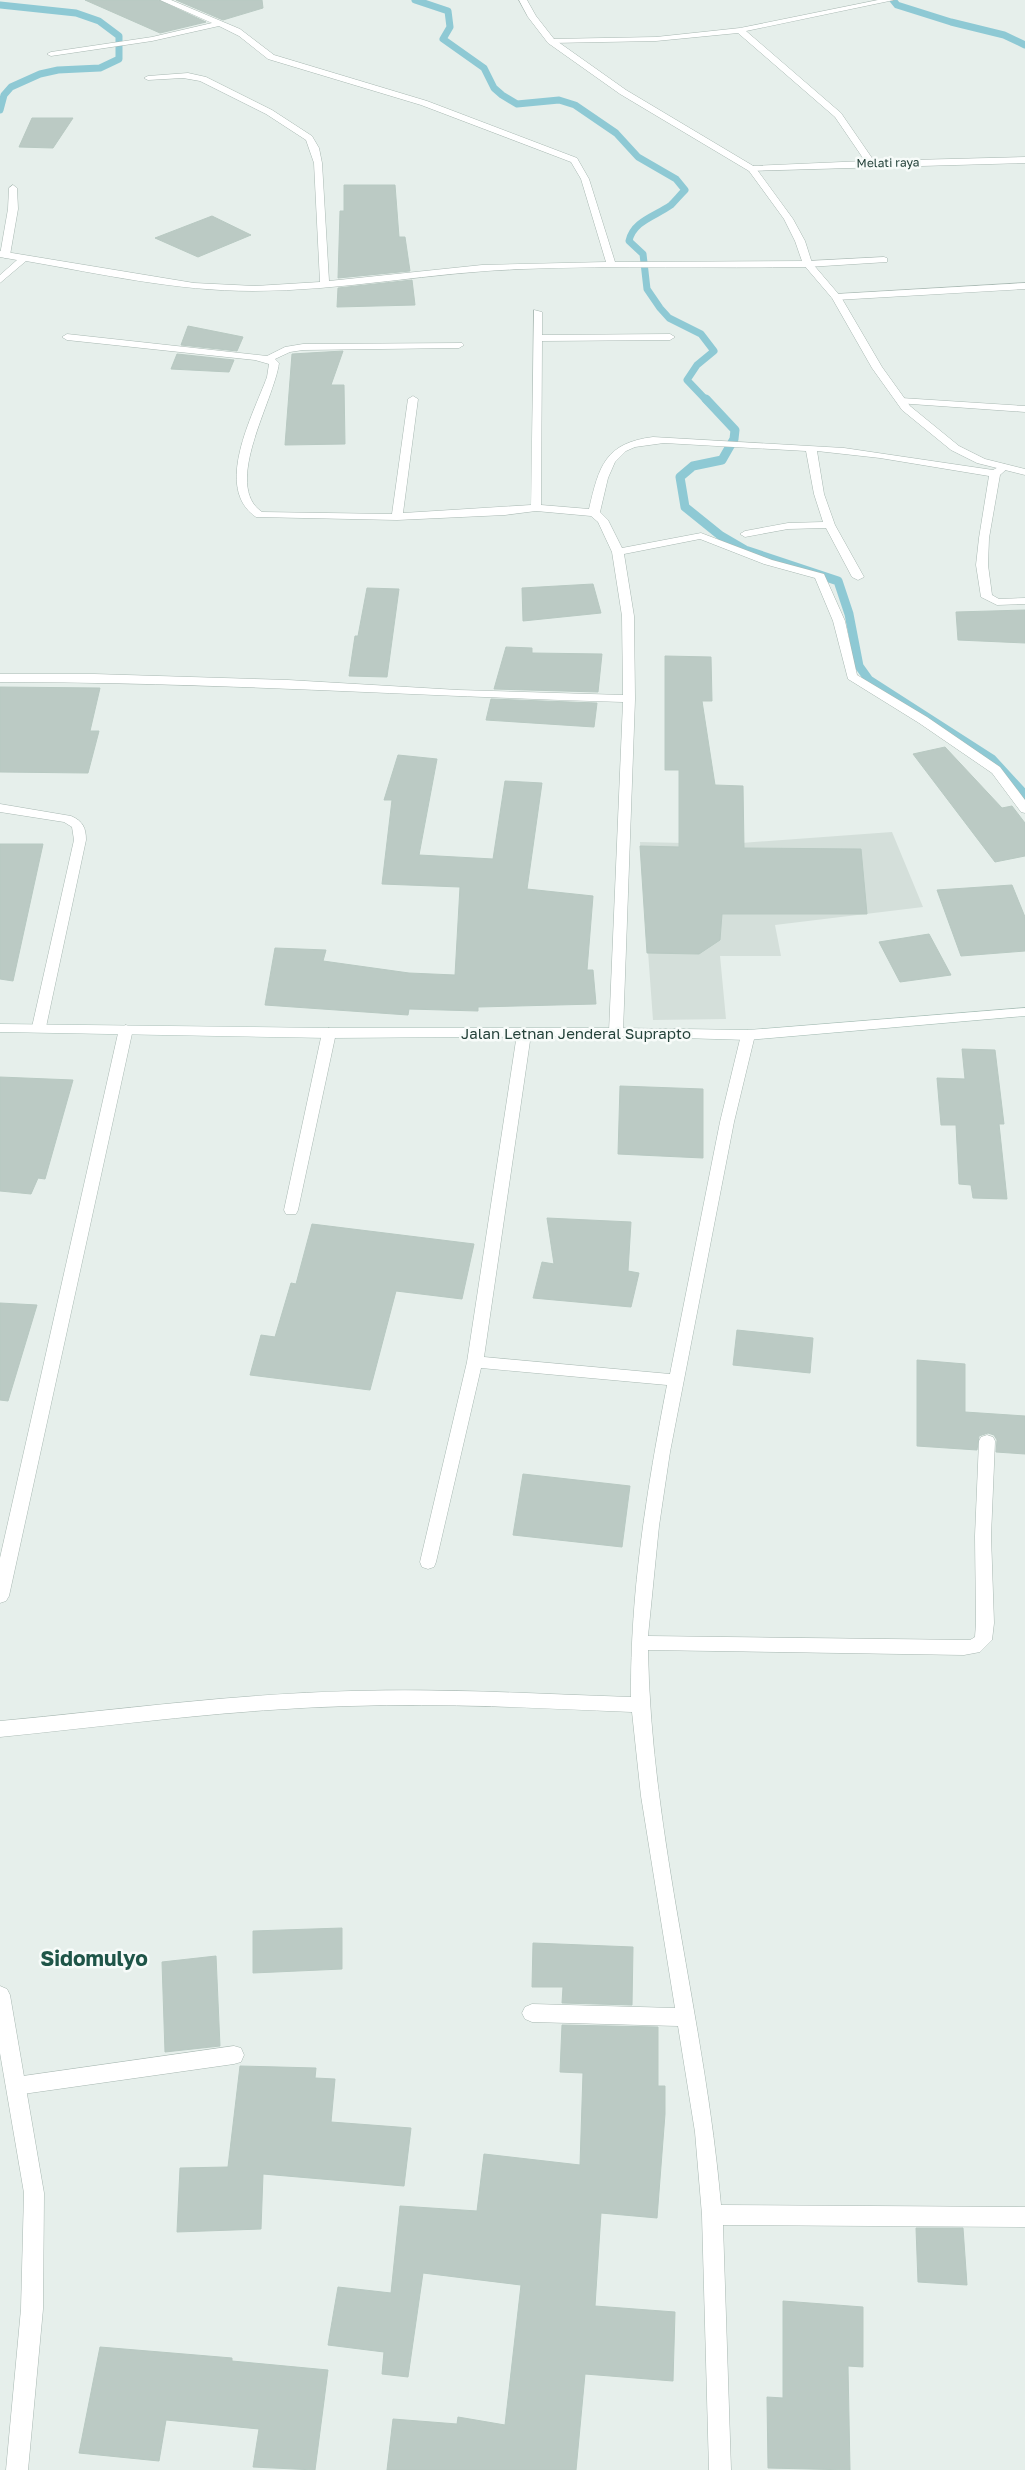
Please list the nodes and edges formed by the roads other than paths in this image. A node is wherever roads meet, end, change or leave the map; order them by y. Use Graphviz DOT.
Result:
graph roads {
  1 [pos="164,0"];
  2 [pos="523,0"];
  3 [pos="887,0"];
  4 [pos="219,24"];
  5 [pos="740,30"];
  6 [pos="551,41"];
  7 [pos="50,54"];
  8 [pos="148,78"];
  9 [pos="1025,160"];
  10 [pos="871,163"];
  11 [pos="752,169"];
  12 [pos="13,188"];
  13 [pos="3,254"];
  14 [pos="24,258"];
  15 [pos="884,260"];
  16 [pos="611,264"];
  17 [pos="808,264"];
  18 [pos="0,280"];
  19 [pos="325,286"];
  20 [pos="1025,286"];
  21 [pos="836,297"];
  22 [pos="537,312"];
  23 [pos="67,337"];
  24 [pos="670,337"];
  25 [pos="537,338"];
  26 [pos="459,345"];
  27 [pos="268,359"];
  28 [pos="413,399"];
  29 [pos="901,401"];
  30 [pos="1025,409"];
  31 [pos="811,448"];
  32 [pos="999,471"];
  33 [pos="1025,472"];
  34 [pos="536,508"];
  35 [pos="594,513"];
  36 [pos="397,517"];
  37 [pos="830,525"];
  38 [pos="745,534"];
  39 [pos="618,552"];
  40 [pos="858,577"];
  41 [pos="1025,601"];
  42 [pos="0,678"];
  43 [pos="629,699"];
  44 [pos="0,808"];
  45 [pos="1025,810"];
  46 [pos="1018,1013"];
  47 [pos="39,1027"];
  48 [pos="0,1028"];
  49 [pos="126,1029"];
  50 [pos="616,1032"];
  51 [pos="329,1033"];
  52 [pos="524,1034"];
  53 [pos="748,1035"];
  54 [pos="291,1210"];
  55 [pos="475,1362"];
  56 [pos="675,1380"];
  57 [pos="987,1441"];
  58 [pos="428,1562"];
  59 [pos="0,1596"];
  60 [pos="639,1643"];
  61 [pos="640,1705"];
  62 [pos="0,1729"];
  63 [pos="0,1995"];
  64 [pos="532,2013"];
  65 [pos="685,2017"];
  66 [pos="234,2055"];
  67 [pos="16,2086"];
  68 [pos="712,2215"];
  69 [pos="1025,2217"];
  70 [pos="17,2470"];
  71 [pos="720,2470"];
  1 -- 4 [label="street"];
  2 -- 6 [label="street"];
  3 -- 5 [label="street"];
  4 -- 7 [label="street"];
  4 -- 16 [label="street"];
  5 -- 6 [label="street"];
  5 -- 10 [label="street"];
  6 -- 11 [label="street"];
  8 -- 19 [label="street"];
  9 -- 10 [label="street, Melati raya"];
  10 -- 11 [label="street, Melati raya"];
  11 -- 17 [label="street"];
  12 -- 13 [label="street"];
  13 -- 14 [label="street"];
  14 -- 18 [label="street"];
  14 -- 19 [label="street"];
  15 -- 17 [label="street"];
  16 -- 17 [label="street"];
  16 -- 19 [label="street"];
  17 -- 21 [label="street"];
  20 -- 21 [label="street"];
  21 -- 29 [label="street"];
  22 -- 25 [label="street"];
  23 -- 27 [label="street"];
  24 -- 25 [label="street"];
  25 -- 34 [label="street"];
  26 -- 27 [label="street"];
  27 -- 36 [label="street"];
  28 -- 36 [label="street"];
  29 -- 30 [label="street"];
  29 -- 32 [label="street"];
  31 -- 32 [label="street"];
  31 -- 35 [label="street"];
  31 -- 37 [label="street"];
  32 -- 33 [label="street"];
  32 -- 41 [label="street"];
  34 -- 35 [label="street"];
  34 -- 36 [label="street"];
  35 -- 39 [label="street"];
  37 -- 38 [label="street"];
  37 -- 40 [label="street"];
  39 -- 43 [label="street"];
  39 -- 45 [label="street"];
  42 -- 43 [label="street"];
  43 -- 50 [label="street"];
  44 -- 47 [label="street"];
  46 -- 53 [label="street, Jalan Letnan Jenderal Suprapto"];
  47 -- 48 [label="street, Jalan Letnan Jenderal Suprapto"];
  47 -- 49 [label="street, Jalan Letnan Jenderal Suprapto"];
  49 -- 51 [label="street, Jalan Letnan Jenderal Suprapto"];
  49 -- 59 [label="street"];
  50 -- 52 [label="street, Jalan Letnan Jenderal Suprapto"];
  50 -- 53 [label="street, Jalan Letnan Jenderal Suprapto"];
  51 -- 52 [label="street, Jalan Letnan Jenderal Suprapto"];
  51 -- 54 [label="street"];
  52 -- 55 [label="street"];
  53 -- 56 [label="street"];
  55 -- 56 [label="street"];
  55 -- 58 [label="street"];
  56 -- 60 [label="street"];
  57 -- 60 [label="street"];
  60 -- 61 [label="street"];
  61 -- 62 [label="street"];
  61 -- 65 [label="street"];
  63 -- 67 [label="street"];
  64 -- 65 [label="street"];
  65 -- 68 [label="street"];
  66 -- 67 [label="street"];
  67 -- 70 [label="street"];
  68 -- 69 [label="street"];
  68 -- 71 [label="street"];
}
